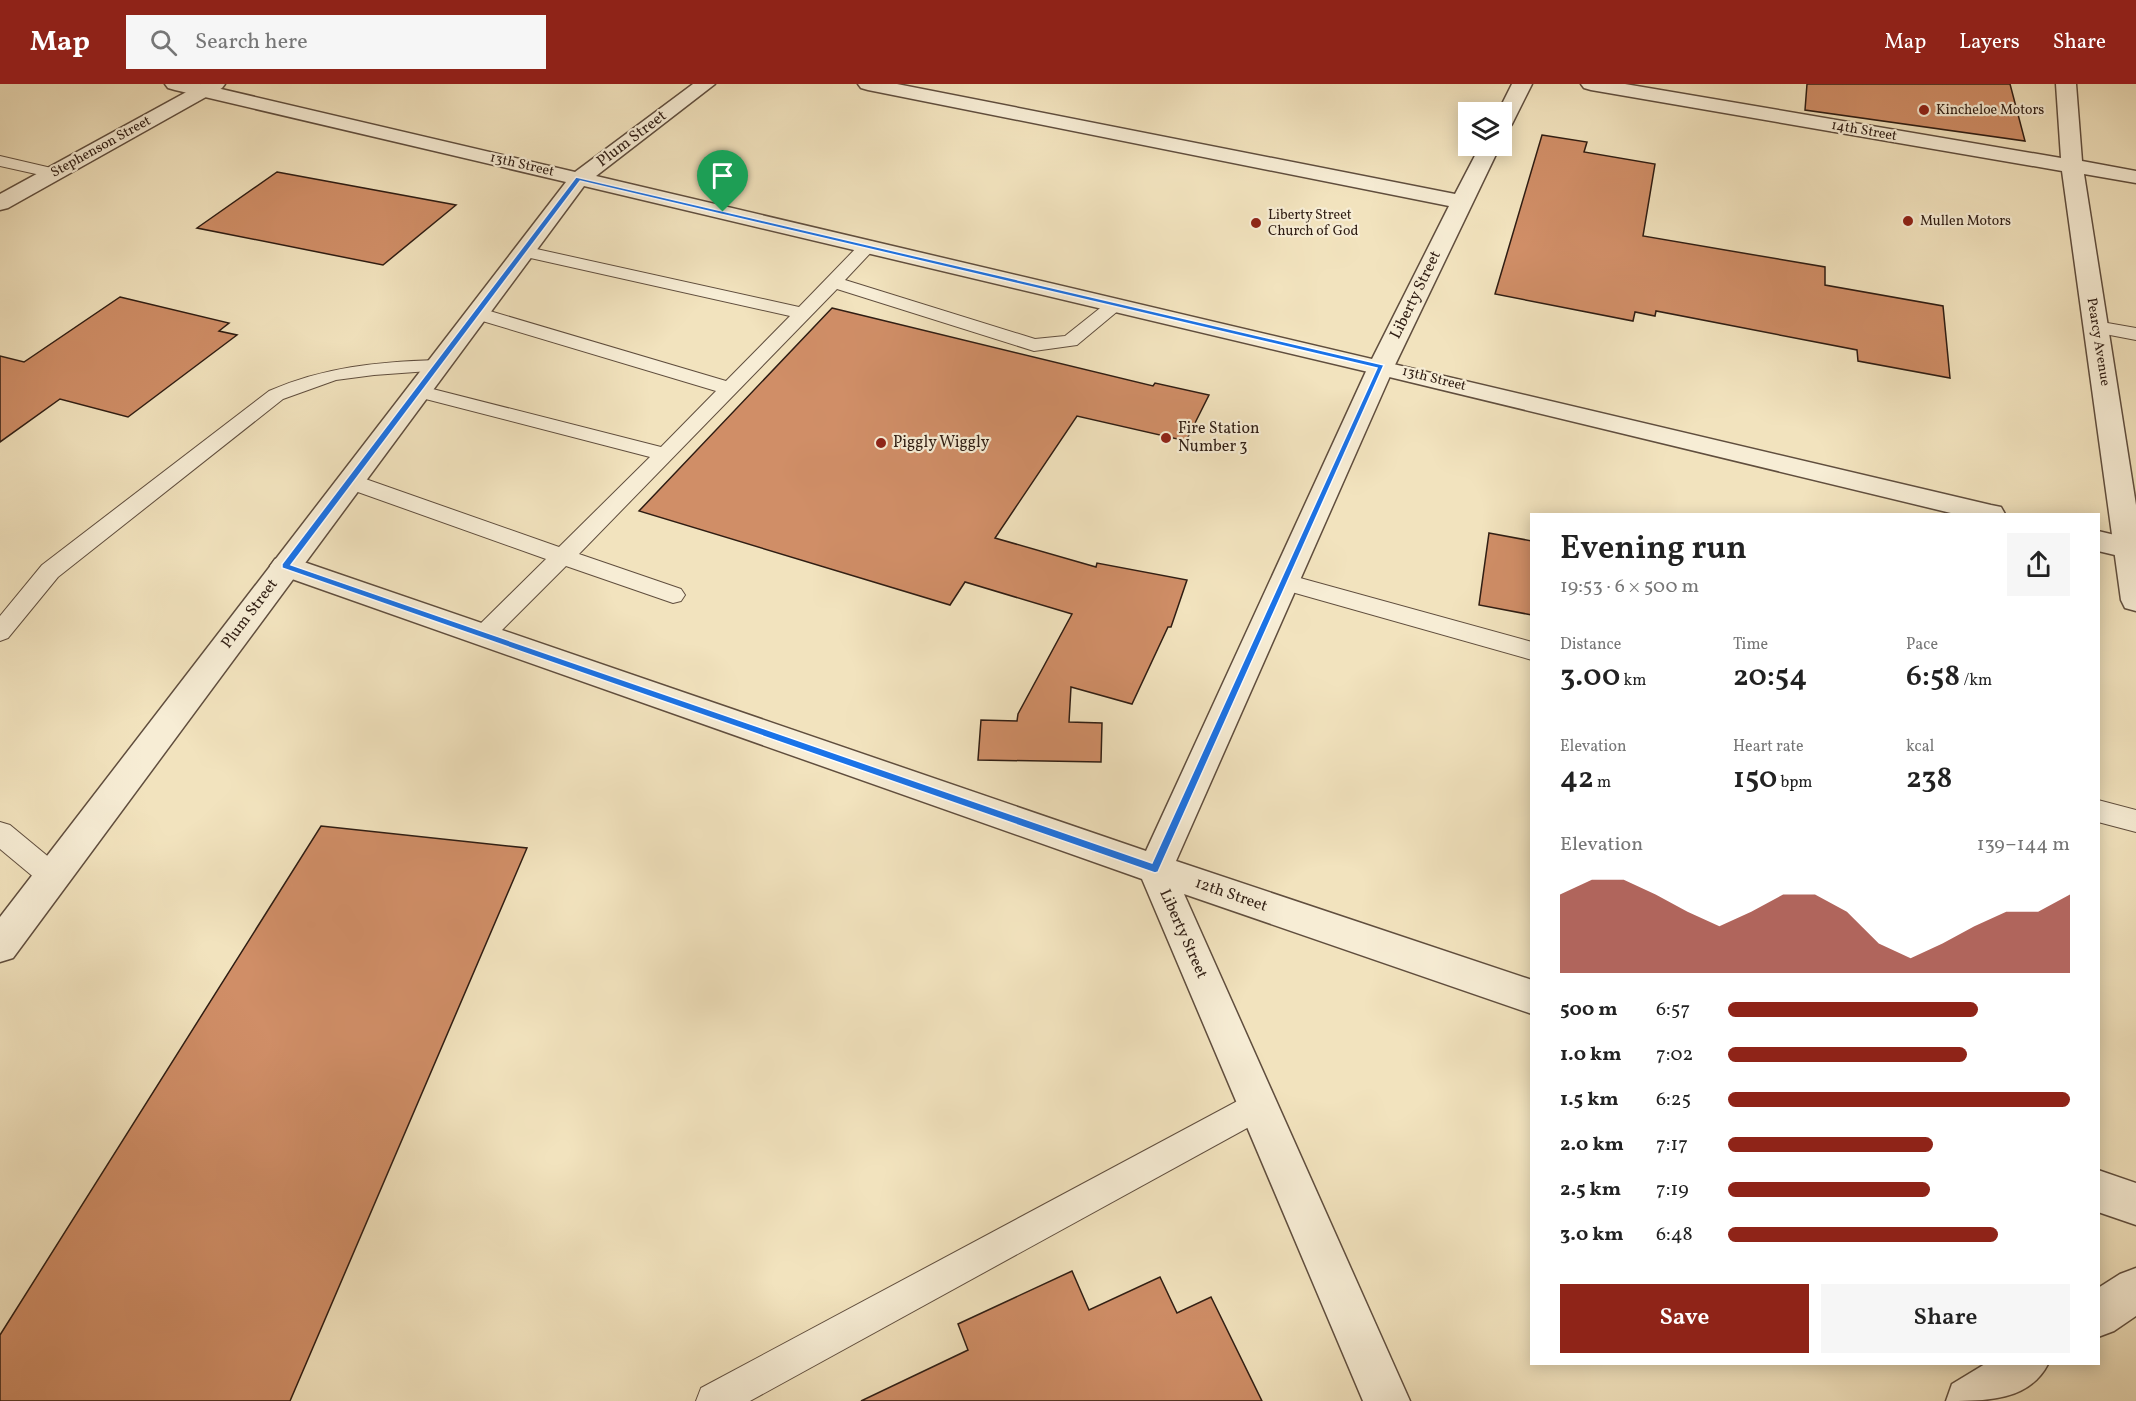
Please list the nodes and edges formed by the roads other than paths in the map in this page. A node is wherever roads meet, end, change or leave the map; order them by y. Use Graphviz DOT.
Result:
graph roads {
  1 [pos="175,84"];
  2 [pos="705,84"];
  3 [pos="868,84"];
  4 [pos="1522,84"];
  5 [pos="1591,84"];
  6 [pos="2067,84"];
  7 [pos="209,87"];
  8 [pos="1512,104"];
  9 [pos="1485,156"];
  10 [pos="0,161"];
  11 [pos="2072,166"];
  12 [pos="54,173"];
  13 [pos="2136,177"];
  14 [pos="579,178"];
  15 [pos="0,202"];
  16 [pos="1461,202"];
  17 [pos="868,246"];
  18 [pos="523,251"];
  19 [pos="833,282"];
  20 [pos="1116,305"];
  21 [pos="476,313"];
  22 [pos="803,313"];
  23 [pos="2096,327"];
  24 [pos="2136,334"];
  25 [pos="436,366"];
  26 [pos="1381,367"];
  27 [pos="730,388"];
  28 [pos="417,391"];
  29 [pos="664,454"];
  30 [pos="350,481"];
  31 [pos="1987,513"];
  32 [pos="2100,541"];
  33 [pos="2133,549"];
  34 [pos="562,556"];
  35 [pos="285,566"];
  36 [pos="1282,581"];
  37 [pos="673,595"];
  38 [pos="2136,600"];
  39 [pos="0,633"];
  40 [pos="483,635"];
  41 [pos="1530,650"];
  42 [pos="2100,812"];
  43 [pos="2136,821"];
  44 [pos="0,833"];
  45 [pos="1155,869"];
  46 [pos="52,876"];
  47 [pos="0,946"];
  48 [pos="1530,997"];
  49 [pos="1258,1105"];
  50 [pos="2100,1192"];
  51 [pos="2136,1204"];
  52 [pos="2136,1290"];
  53 [pos="2100,1314"];
  54 [pos="2023,1365"];
  55 [pos="714,1401"];
  56 [pos="1387,1401"];
  57 [pos="1969,1401"];
  1 -- 7 [label="street, 13th Street"];
  2 -- 14 [label="street, Plum Street"];
  3 -- 16 [label="street"];
  4 -- 8 [label="street"];
  5 -- 11 [label="street, 14th Street"];
  6 -- 11 [label="street, Pearcy Avenue"];
  7 -- 12 [label="street, Stephenson Street"];
  7 -- 14 [label="street, 13th Street"];
  9 -- 16 [label="street, Liberty Street"];
  10 -- 12 [label="lane"];
  11 -- 13 [label="street, 14th Street"];
  11 -- 23 [label="street, Pearcy Avenue"];
  12 -- 15 [label="street, Stephenson Street"];
  14 -- 17 [label="street, 13th Street"];
  14 -- 18 [label="street, Plum Street"];
  16 -- 26 [label="street, Liberty Street"];
  17 -- 19 [label="lane"];
  17 -- 20 [label="street, 13th Street"];
  18 -- 21 [label="street, Plum Street"];
  18 -- 22 [label="lane"];
  19 -- 20 [label="lane"];
  19 -- 22 [label="lane"];
  20 -- 26 [label="street, 13th Street"];
  21 -- 25 [label="street, Plum Street"];
  21 -- 27 [label="lane"];
  22 -- 27 [label="lane"];
  23 -- 24 [label="lane"];
  23 -- 33 [label="street, Pearcy Avenue"];
  25 -- 28 [label="street, Plum Street"];
  25 -- 39 [label="lane"];
  26 -- 31 [label="street, 13th Street"];
  26 -- 36 [label="street, Liberty Street"];
  27 -- 29 [label="lane"];
  28 -- 29 [label="lane"];
  28 -- 30 [label="street, Plum Street"];
  29 -- 34 [label="lane"];
  30 -- 34 [label="lane"];
  30 -- 35 [label="street, Plum Street"];
  32 -- 33 [label="street"];
  33 -- 38 [label="street, Pearcy Avenue"];
  34 -- 37 [label="lane"];
  34 -- 40 [label="lane"];
  35 -- 40 [label="street, 12th Street"];
  35 -- 46 [label="street, Plum Street"];
  36 -- 41 [label="lane"];
  36 -- 45 [label="street, Liberty Street"];
  40 -- 45 [label="street, 12th Street"];
  42 -- 43 [label="lane"];
  44 -- 46 [label="lane"];
  45 -- 48 [label="street, 12th Street"];
  45 -- 49 [label="street, Liberty Street"];
  46 -- 47 [label="street, Plum Street"];
  49 -- 55 [label="lane"];
  49 -- 56 [label="street, Liberty Street"];
  50 -- 51 [label="street"];
  52 -- 53 [label="street"];
  54 -- 57 [label="street"];
}
